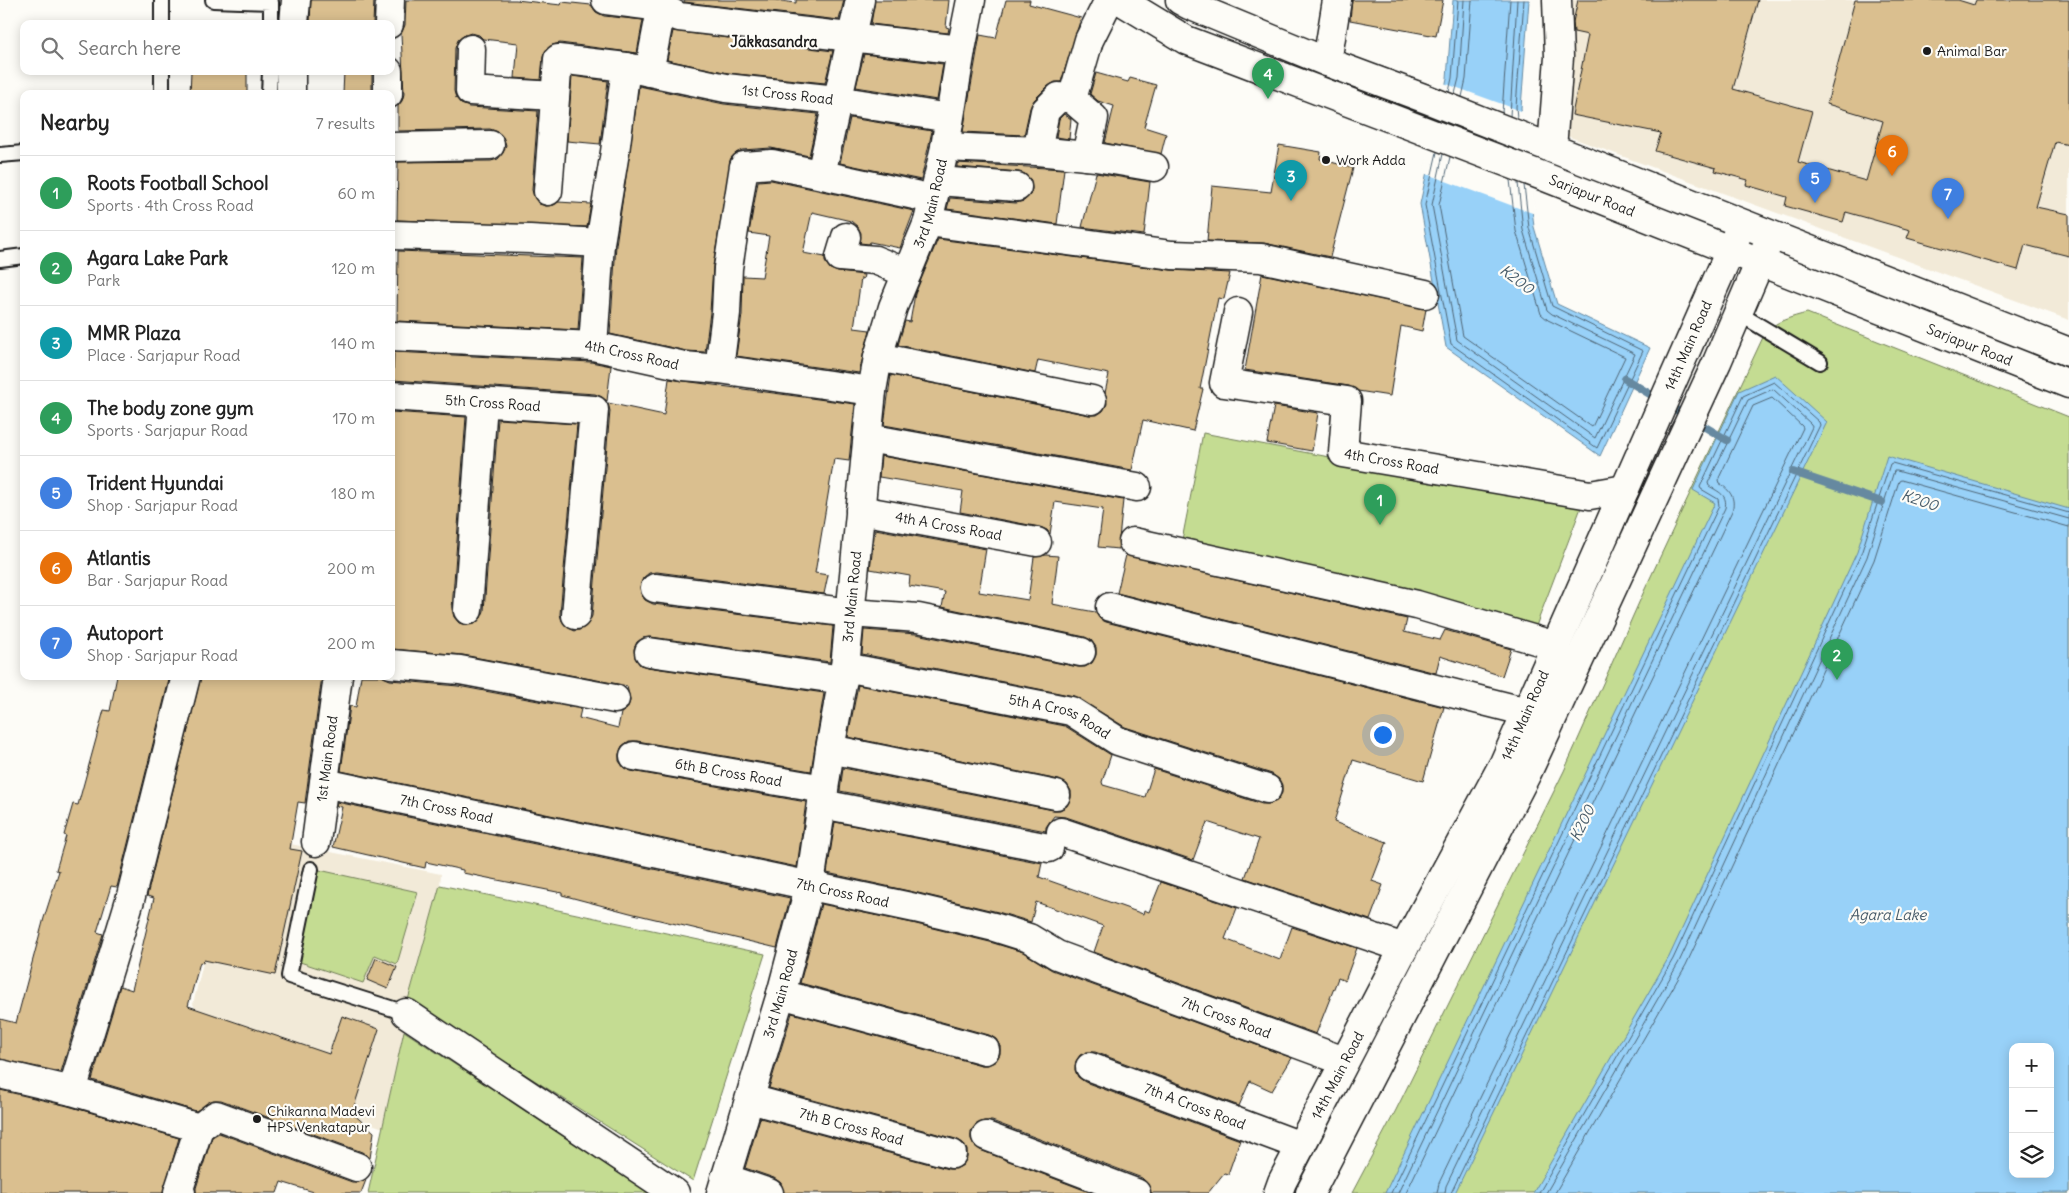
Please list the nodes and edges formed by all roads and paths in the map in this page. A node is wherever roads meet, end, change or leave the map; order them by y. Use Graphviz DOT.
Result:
graph roads {
  1 [pos="162,0"];
  2 [pos="213,0"];
  3 [pos="296,0"];
  4 [pos="390,0"];
  5 [pos="606,0"];
  6 [pos="860,0"];
  7 [pos="971,0"];
  8 [pos="1109,0"];
  9 [pos="1120,0"];
  10 [pos="1337,0"];
  11 [pos="1557,0"];
  12 [pos="1186,2"];
  13 [pos="662,4"];
  14 [pos="162,20"];
  15 [pos="270,20"];
  16 [pos="294,20"];
  17 [pos="389,20"];
  18 [pos="851,38"];
  19 [pos="472,49"];
  20 [pos="961,50"];
  21 [pos="1327,62"];
  22 [pos="638,70"];
  23 [pos="162,75"];
  24 [pos="270,75"];
  25 [pos="291,75"];
  26 [pos="388,75"];
  27 [pos="162,90"];
  28 [pos="269,90"];
  29 [pos="291,90"];
  30 [pos="388,90"];
  31 [pos="555,96"];
  32 [pos="1072,99"];
  33 [pos="837,100"];
  34 [pos="949,118"];
  35 [pos="490,146"];
  36 [pos="395,147"];
  37 [pos="945,147"];
  38 [pos="1546,147"];
  39 [pos="1037,151"];
  40 [pos="20,153"];
  41 [pos="0,155"];
  42 [pos="1086,156"];
  43 [pos="1154,167"];
  44 [pos="820,174"];
  45 [pos="1017,188"];
  46 [pos="548,191"];
  47 [pos="933,201"];
  48 [pos="1741,224"];
  49 [pos="395,236"];
  50 [pos="846,236"];
  51 [pos="1771,236"];
  52 [pos="600,243"];
  53 [pos="1730,251"];
  54 [pos="20,256"];
  55 [pos="0,259"];
  56 [pos="1760,263"];
  57 [pos="907,274"];
  58 [pos="1425,294"];
  59 [pos="1238,312"];
  60 [pos="1738,313"];
  61 [pos="395,336"];
  62 [pos="593,346"];
  63 [pos="2069,352"];
  64 [pos="878,357"];
  65 [pos="1820,362"];
  66 [pos="719,369"];
  67 [pos="2069,384"];
  68 [pos="872,390"];
  69 [pos="395,396"];
  70 [pos="1092,400"];
  71 [pos="483,403"];
  72 [pos="868,438"];
  73 [pos="1629,481"];
  74 [pos="1137,487"];
  75 [pos="860,510"];
  76 [pos="1037,542"];
  77 [pos="1133,542"];
  78 [pos="656,588"];
  79 [pos="1110,607"];
  80 [pos="468,610"];
  81 [pos="851,612"];
  82 [pos="576,615"];
  83 [pos="1556,646"];
  84 [pos="649,652"];
  85 [pos="1081,652"];
  86 [pos="395,664"];
  87 [pos="844,674"];
  88 [pos="185,680"];
  89 [pos="337,680"];
  90 [pos="615,699"];
  91 [pos="1527,712"];
  92 [pos="830,749"];
  93 [pos="634,756"];
  94 [pos="324,783"];
  95 [pos="1267,789"];
  96 [pos="1056,795"];
  97 [pos="823,797"];
  98 [pos="316,842"];
  99 [pos="311,869"];
  100 [pos="810,884"];
  101 [pos="1404,948"];
  102 [pos="782,994"];
  103 [pos="406,1013"];
  104 [pos="985,1050"];
  105 [pos="1344,1061"];
  106 [pos="1090,1067"];
  107 [pos="0,1074"];
  108 [pos="72,1091"];
  109 [pos="750,1099"];
  110 [pos="199,1128"];
  111 [pos="986,1136"];
  112 [pos="1300,1146"];
  113 [pos="952,1154"];
  114 [pos="357,1167"];
  115 [pos="723,1186"];
  116 [pos="181,1193"];
  117 [pos="674,1193"];
  118 [pos="769,1193"];
  119 [pos="1136,1193"];
  120 [pos="1278,1193"];
  121 [pos="1310,1193"];
  1 -- 14 [label="lane"];
  2 -- 15 [label="lane"];
  3 -- 16 [label="street"];
  4 -- 17 [label="street"];
  5 -- 13 [label="street"];
  6 -- 18 [label="street"];
  7 -- 20 [label="street, 3rd Main Road"];
  8 -- 32 [label="street"];
  9 -- 53 [label="street, Sarjapur Road"];
  10 -- 21 [label="street"];
  11 -- 38 [label="street"];
  12 -- 21 [label="street, Sarjapur Road"];
  13 -- 18 [label="street"];
  13 -- 22 [label="street"];
  18 -- 20 [label="street"];
  18 -- 33 [label="street"];
  19 -- 31 [label="street"];
  20 -- 34 [label="street, 3rd Main Road"];
  21 -- 38 [label="street, Sarjapur Road"];
  22 -- 31 [label="street, 1st Cross Road"];
  22 -- 33 [label="street, 1st Cross Road"];
  22 -- 52 [label="street"];
  23 -- 27 [label="lane"];
  24 -- 28 [label="lane"];
  25 -- 29 [label="street"];
  26 -- 30 [label="street"];
  31 -- 46 [label="street"];
  32 -- 39 [label="street"];
  32 -- 42 [label="street"];
  33 -- 34 [label="street, 1st Cross Road"];
  33 -- 44 [label="street"];
  34 -- 37 [label="street, 3rd Main Road"];
  35 -- 36 [label="street"];
  37 -- 39 [label="street"];
  37 -- 47 [label="street, 3rd Main Road"];
  38 -- 48 [label="street, Sarjapur Road"];
  39 -- 42 [label="street"];
  40 -- 41 [label="lane"];
  42 -- 43 [label="street"];
  44 -- 47 [label="street"];
  44 -- 66 [label="street"];
  45 -- 47 [label="street"];
  47 -- 57 [label="street, 3rd Main Road"];
  47 -- 58 [label="street"];
  48 -- 51 [label="street, Sarjapur Road"];
  48 -- 53 [label="street, 14th Main Road"];
  49 -- 52 [label="street"];
  50 -- 57 [label="street"];
  51 -- 56 [label="street, 14th Main Road"];
  51 -- 63 [label="street, Sarjapur Road"];
  52 -- 62 [label="street"];
  53 -- 56 [label="street, Sarjapur Road"];
  53 -- 73 [label="street, 14th Main Road"];
  54 -- 55 [label="lane"];
  56 -- 60 [label="street, 14th Main Road"];
  56 -- 67 [label="street, Sarjapur Road"];
  57 -- 64 [label="street, 3rd Main Road"];
  59 -- 73 [label="street, 4th Cross Road"];
  60 -- 65 [label="lane"];
  60 -- 121 [label="street, 14th Main Road"];
  61 -- 62 [label="street, 4th Cross Road"];
  62 -- 66 [label="street, 4th Cross Road"];
  64 -- 68 [label="street, 3rd Main Road"];
  64 -- 70 [label="street"];
  66 -- 68 [label="street, 4th Cross Road"];
  68 -- 72 [label="street, 3rd Main Road"];
  69 -- 71 [label="street, 5th Cross Road"];
  71 -- 80 [label="street"];
  71 -- 82 [label="street, 5th Cross Road"];
  72 -- 74 [label="street"];
  72 -- 75 [label="street, 3rd Main Road"];
  73 -- 83 [label="street, 14th Main Road"];
  75 -- 76 [label="street, 4th A Cross Road"];
  75 -- 81 [label="street, 3rd Main Road"];
  77 -- 83 [label="street"];
  78 -- 81 [label="street"];
  79 -- 91 [label="street"];
  81 -- 85 [label="street"];
  81 -- 87 [label="street, 3rd Main Road"];
  83 -- 91 [label="street, 14th Main Road"];
  84 -- 87 [label="street, 5th A Cross Road"];
  86 -- 90 [label="street"];
  87 -- 92 [label="street, 3rd Main Road"];
  87 -- 95 [label="street, 5th A Cross Road"];
  88 -- 108 [label="street"];
  89 -- 94 [label="street, 1st Main Road"];
  91 -- 101 [label="street, 14th Main Road"];
  92 -- 96 [label="street"];
  92 -- 97 [label="street, 3rd Main Road"];
  93 -- 97 [label="street, 6th B Cross Road"];
  94 -- 98 [label="street, 1st Main Road"];
  94 -- 100 [label="street, 7th Cross Road"];
  97 -- 100 [label="street, 3rd Main Road"];
  97 -- 101 [label="street, 6th B Cross Road"];
  99 -- 103 [label="lane"];
  100 -- 102 [label="street, 3rd Main Road"];
  100 -- 105 [label="street, 7th Cross Road"];
  101 -- 105 [label="street, 14th Main Road"];
  102 -- 104 [label="street"];
  102 -- 109 [label="street, 3rd Main Road"];
  103 -- 117 [label="street"];
  105 -- 112 [label="street, 14th Main Road"];
  106 -- 112 [label="street, 7th A Cross Road"];
  107 -- 108 [label="street"];
  108 -- 110 [label="street"];
  109 -- 113 [label="street, 7th B Cross Road"];
  109 -- 115 [label="street, 3rd Main Road"];
  110 -- 114 [label="street"];
  110 -- 116 [label="street"];
  111 -- 119 [label="street"];
  112 -- 120 [label="street, 14th Main Road"];
  115 -- 118 [label="street"];
}
